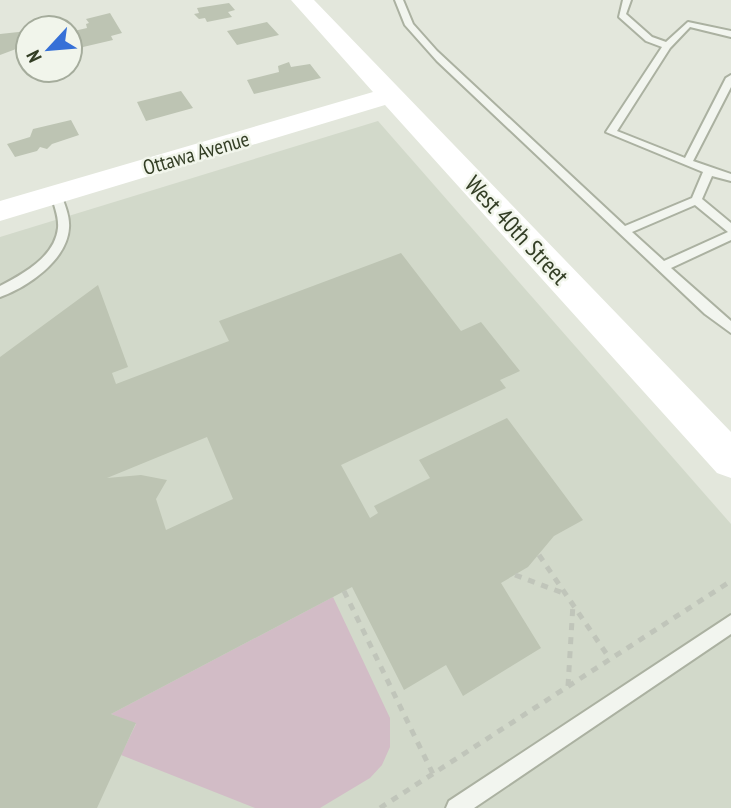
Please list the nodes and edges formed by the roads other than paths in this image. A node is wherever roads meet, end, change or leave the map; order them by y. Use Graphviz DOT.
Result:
graph roads {
  1 [pos="302,0"];
  2 [pos="399,0"];
  3 [pos="628,0"];
  4 [pos="731,34"];
  5 [pos="667,46"];
  6 [pos="731,78"];
  7 [pos="391,96"];
  8 [pos="687,163"];
  9 [pos="709,171"];
  10 [pos="731,178"];
  11 [pos="55,195"];
  12 [pos="696,201"];
  13 [pos="0,211"];
  14 [pos="624,231"];
  15 [pos="731,232"];
  16 [pos="662,267"];
  17 [pos="0,292"];
  18 [pos="731,328"];
  19 [pos="731,460"];
  20 [pos="731,624"];
  21 [pos="456,808"];
  1 -- 7 [label="street, West 40th Street"];
  2 -- 14 [label="lane"];
  3 -- 5 [label="lane"];
  4 -- 5 [label="lane"];
  5 -- 8 [label="lane"];
  6 -- 8 [label="lane"];
  7 -- 11 [label="street, Ottawa Avenue"];
  7 -- 19 [label="street, West 40th Street"];
  8 -- 9 [label="lane"];
  9 -- 10 [label="lane"];
  9 -- 12 [label="lane"];
  11 -- 13 [label="street, Ottawa Avenue"];
  11 -- 17 [label="lane"];
  12 -- 14 [label="lane"];
  12 -- 15 [label="lane"];
  14 -- 16 [label="lane"];
  15 -- 16 [label="lane"];
  16 -- 18 [label="lane"];
  20 -- 21 [label="lane"];
}
